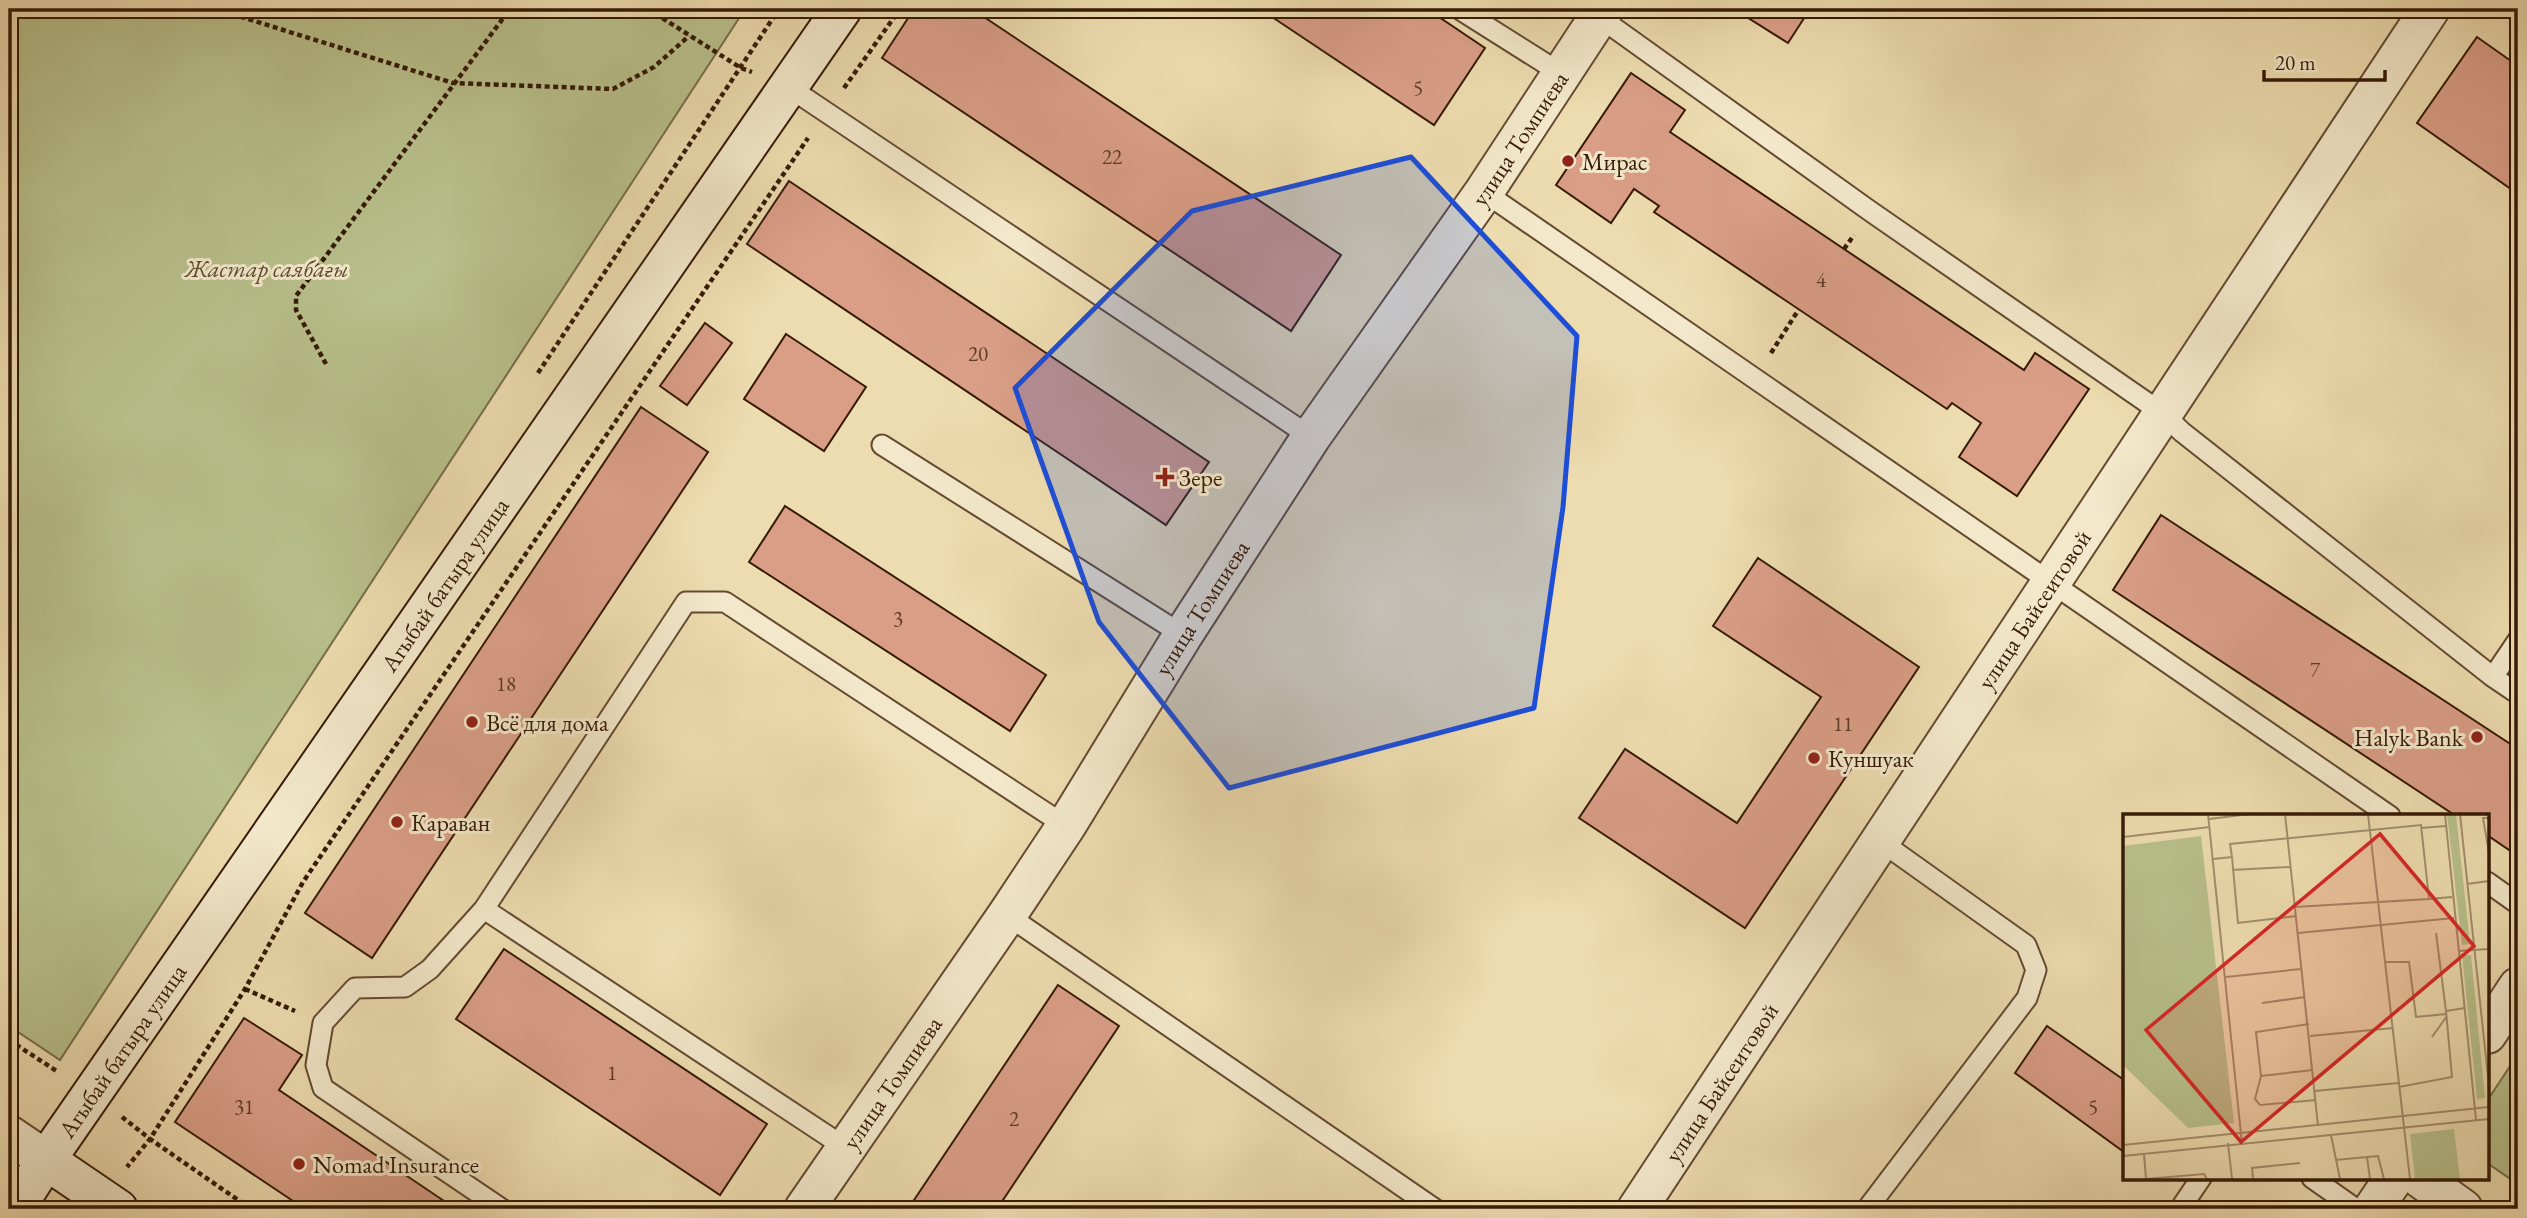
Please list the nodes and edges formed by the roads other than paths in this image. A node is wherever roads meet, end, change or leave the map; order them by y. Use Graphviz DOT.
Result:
graph roads {
  1 [pos="842,9"];
  2 [pos="1460,9"];
  3 [pos="2430,9"];
  4 [pos="1602,13"];
  5 [pos="1562,74"];
  6 [pos="790,88"];
  7 [pos="1483,192"];
  8 [pos="2162,414"];
  9 [pos="1311,437"];
  10 [pos="882,445"];
  11 [pos="2052,582"];
  12 [pos="1183,635"];
  13 [pos="2518,640"];
  14 [pos="2493,677"];
  15 [pos="2518,694"];
  16 [pos="2387,814"];
  17 [pos="1066,826"];
  18 [pos="1880,841"];
  19 [pos="2488,883"];
  20 [pos="2518,904"];
  21 [pos="484,909"];
  22 [pos="1007,915"];
  23 [pos="2518,987"];
  24 [pos="2488,1032"];
  25 [pos="9,1135"];
  26 [pos="846,1148"];
  27 [pos="47,1160"];
  28 [pos="2200,1180"];
  29 [pos="2315,1180"];
  30 [pos="2393,1180"];
  31 [pos="2423,1180"];
  32 [pos="15,1209"];
  33 [pos="118,1209"];
  34 [pos="502,1209"];
  35 [pos="804,1209"];
  36 [pos="1434,1209"];
  37 [pos="1637,1209"];
  38 [pos="1867,1209"];
  39 [pos="2180,1209"];
  40 [pos="2356,1209"];
  41 [pos="2373,1209"];
  42 [pos="2463,1209"];
  1 -- 6 [label="street, Агыбай батыра улица"];
  2 -- 5 [label="lane"];
  3 -- 8 [label="street, улица Байсеитовой"];
  4 -- 5 [label="street, улица Томпиева"];
  4 -- 8 [label="lane"];
  5 -- 7 [label="street, улица Томпиева"];
  6 -- 9 [label="lane"];
  6 -- 27 [label="street, Агыбай батыра улица"];
  7 -- 9 [label="street, улица Томпиева"];
  7 -- 11 [label="lane"];
  8 -- 11 [label="street, улица Байсеитовой"];
  8 -- 14 [label="lane"];
  9 -- 12 [label="street, улица Томпиева"];
  10 -- 12 [label="lane"];
  11 -- 16 [label="lane"];
  11 -- 18 [label="street, улица Байсеитовой"];
  12 -- 17 [label="street, улица Томпиева"];
  13 -- 14 [label="lane"];
  14 -- 15 [label="lane"];
  17 -- 21 [label="lane"];
  17 -- 22 [label="street, улица Томпиева"];
  18 -- 37 [label="street, улица Байсеитовой"];
  18 -- 38 [label="lane"];
  19 -- 20 [label="lane"];
  21 -- 26 [label="lane"];
  21 -- 34 [label="lane"];
  22 -- 26 [label="street, улица Томпиева"];
  22 -- 36 [label="lane"];
  23 -- 24 [label="street"];
  25 -- 27 [label="street"];
  26 -- 35 [label="street, улица Томпиева"];
  27 -- 32 [label="street, Агыбай батыра улица"];
  27 -- 33 [label="street"];
  28 -- 39 [label="lane"];
  29 -- 40 [label="lane"];
  30 -- 41 [label="street"];
  31 -- 42 [label="street"];
}
